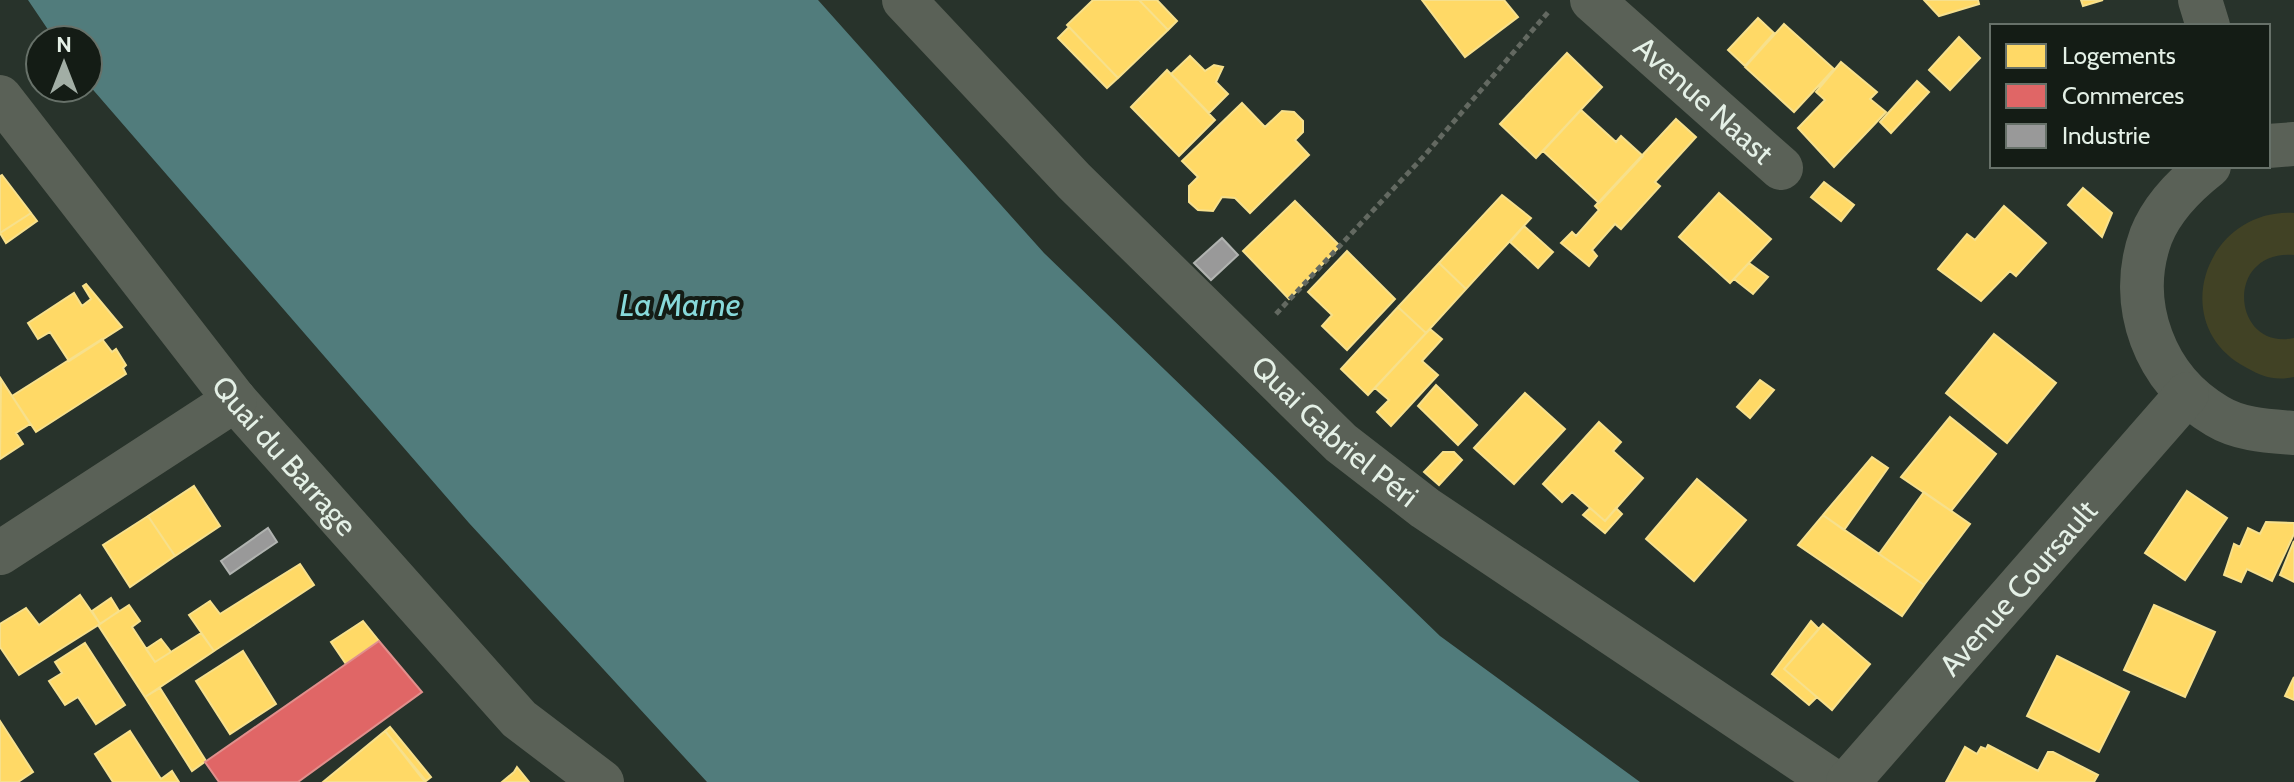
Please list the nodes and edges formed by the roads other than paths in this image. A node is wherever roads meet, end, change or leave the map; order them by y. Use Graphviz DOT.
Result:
graph roads {
  1 [pos="904,0"];
  2 [pos="1592,0"];
  3 [pos="2200,0"];
  4 [pos="2207,24"];
  5 [pos="0,97"];
  6 [pos="2294,144"];
  7 [pos="2270,146"];
  8 [pos="1781,168"];
  9 [pos="2207,168"];
  10 [pos="2187,394"];
  11 [pos="235,400"];
  12 [pos="2294,433"];
  13 [pos="0,553"];
  14 [pos="602,782"];
  15 [pos="1834,782"];
  16 [pos="1848,782"];
  1 -- 15 [label="street, Quai Gabriel Péri"];
  2 -- 8 [label="street, Avenue Naast"];
  3 -- 4 [label="street"];
  5 -- 11 [label="street, Quai du Barrage"];
  6 -- 7 [label="street"];
  9 -- 10 [label="street"];
  10 -- 12 [label="street"];
  10 -- 16 [label="street, Avenue Coursault"];
  11 -- 13 [label="street"];
  11 -- 14 [label="street, Quai du Barrage"];
}
